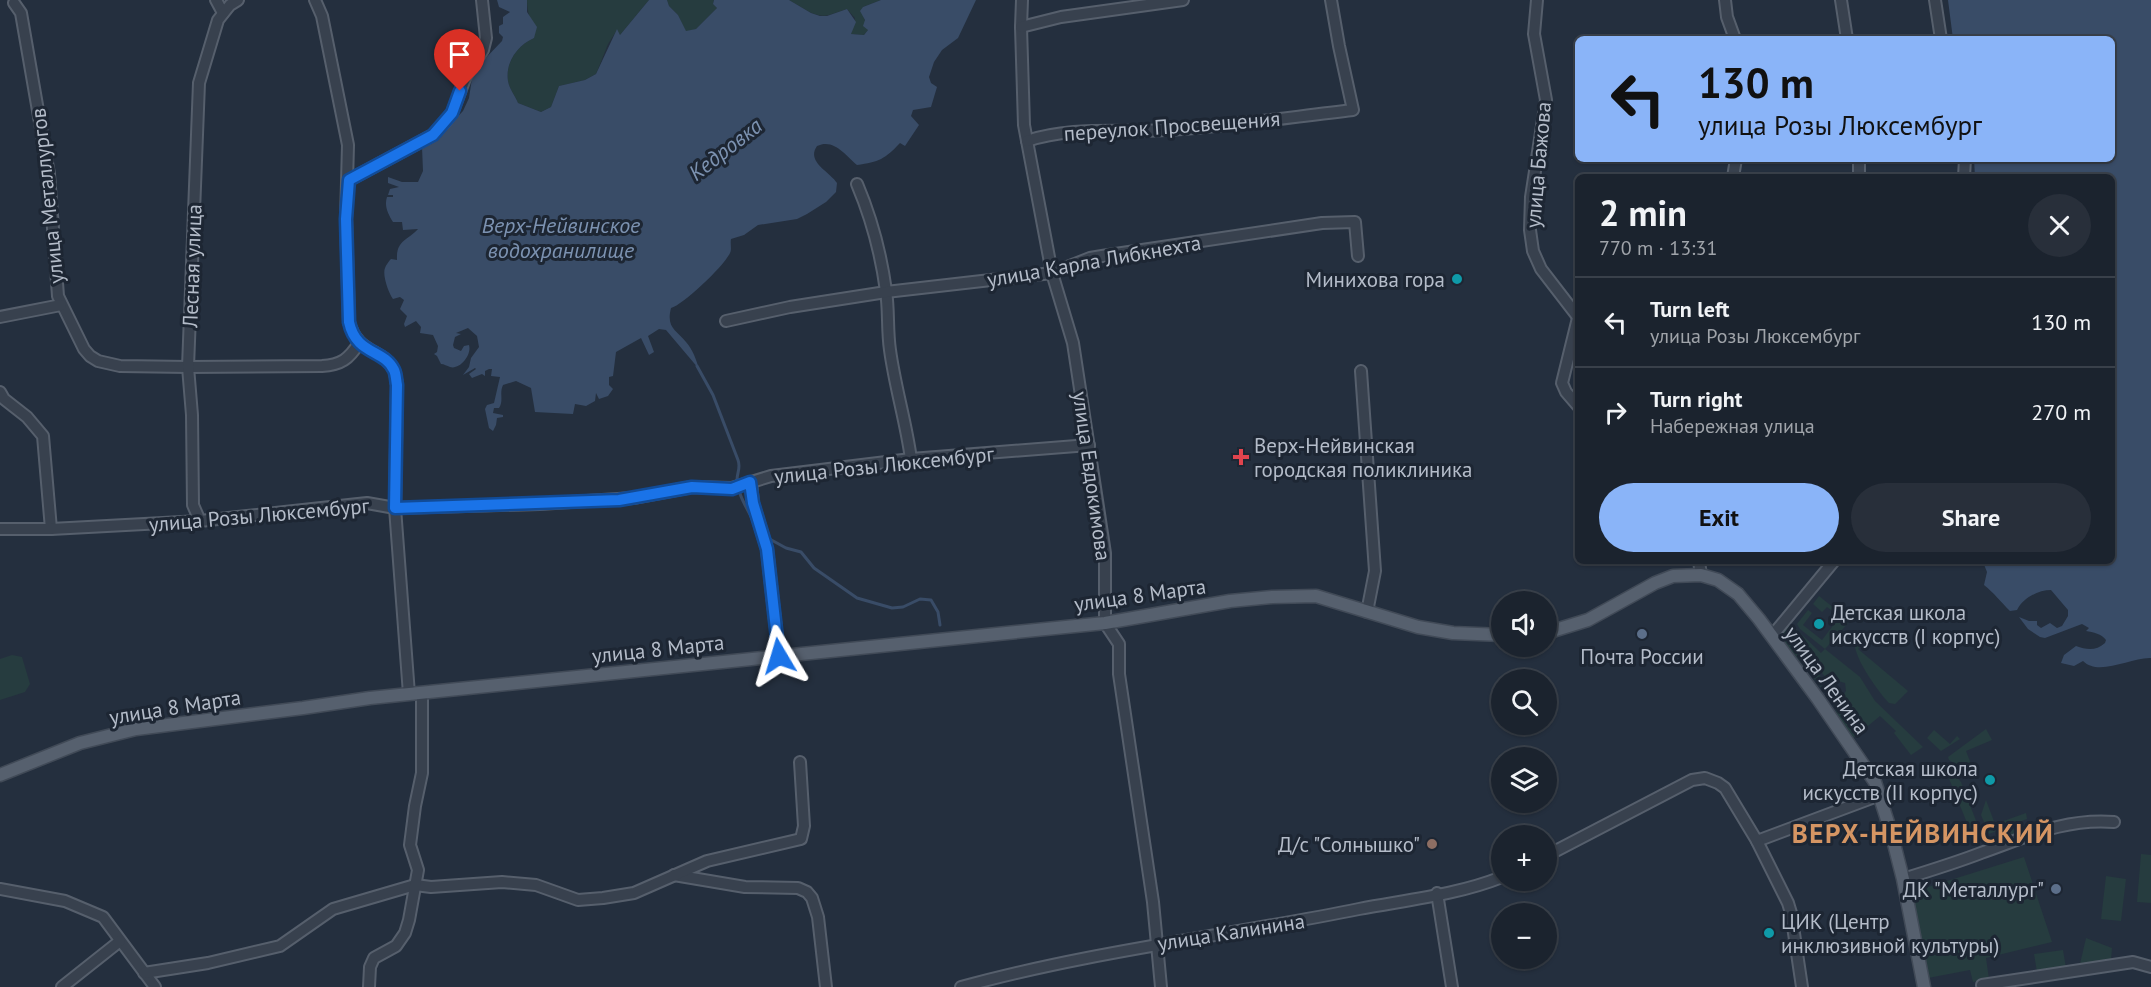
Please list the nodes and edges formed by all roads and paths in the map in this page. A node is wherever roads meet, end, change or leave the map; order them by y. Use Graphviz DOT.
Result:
graph roads {
  1 [pos="216,0"];
  2 [pos="238,0"];
  3 [pos="315,0"];
  4 [pos="482,0"];
  5 [pos="1022,0"];
  6 [pos="1183,0"];
  7 [pos="1331,0"];
  8 [pos="1537,0"];
  9 [pos="1715,0"];
  10 [pos="1725,0"];
  11 [pos="1841,0"];
  12 [pos="1935,0"];
  13 [pos="14,3"];
  14 [pos="223,13"];
  15 [pos="1727,17"];
  16 [pos="1020,27"];
  17 [pos="1734,36"];
  18 [pos="1847,36"];
  19 [pos="1941,36"];
  20 [pos="1027,141"];
  21 [pos="349,180"];
  22 [pos="857,184"];
  23 [pos="1358,256"];
  24 [pos="1052,273"];
  25 [pos="886,292"];
  26 [pos="61,305"];
  27 [pos="1575,314"];
  28 [pos="0,317"];
  29 [pos="726,321"];
  30 [pos="1575,330"];
  31 [pos="359,344"];
  32 [pos="188,368"];
  33 [pos="1361,371"];
  34 [pos="0,392"];
  35 [pos="1575,402"];
  36 [pos="1089,445"];
  37 [pos="911,459"];
  38 [pos="744,485"];
  39 [pos="395,508"];
  40 [pos="200,521"];
  41 [pos="0,529"];
  42 [pos="51,529"];
  43 [pos="1699,564"];
  44 [pos="1832,564"];
  45 [pos="1701,575"];
  46 [pos="1367,612"];
  47 [pos="1105,623"];
  48 [pos="1557,630"];
  49 [pos="1491,634"];
  50 [pos="1772,636"];
  51 [pos="779,656"];
  52 [pos="415,694"];
  53 [pos="800,762"];
  54 [pos="0,775"];
  55 [pos="1880,795"];
  56 [pos="2114,822"];
  57 [pos="1757,841"];
  58 [pos="1557,850"];
  59 [pos="674,875"];
  60 [pos="1903,879"];
  61 [pos="1491,881"];
  62 [pos="415,885"];
  63 [pos="0,889"];
  64 [pos="1437,893"];
  65 [pos="120,941"];
  66 [pos="1158,944"];
  67 [pos="2151,967"];
  68 [pos="144,973"];
  69 [pos="1982,985"];
  70 [pos="62,987"];
  71 [pos="155,987"];
  72 [pos="369,987"];
  73 [pos="826,987"];
  74 [pos="961,987"];
  75 [pos="1161,987"];
  76 [pos="1452,987"];
  77 [pos="1802,987"];
  78 [pos="1924,987"];
  1 -- 14 [label="street"];
  2 -- 14 [label="street, Лесная улица"];
  3 -- 21 [label="street"];
  4 -- 21 [label="street"];
  5 -- 16 [label="street, улица Евдокимова"];
  6 -- 16 [label="street"];
  7 -- 20 [label="street, переулок Просвещения"];
  8 -- 27 [label="street, улица Бажова"];
  9 -- 15 [label="street"];
  10 -- 15 [label="street"];
  11 -- 18 [label="street"];
  12 -- 19 [label="street"];
  13 -- 26 [label="street, улица Металлургов"];
  14 -- 32 [label="street, Лесная улица"];
  15 -- 17 [label="street"];
  16 -- 20 [label="street, улица Евдокимова"];
  20 -- 24 [label="street, улица Евдокимова"];
  21 -- 31 [label="street"];
  22 -- 25 [label="street"];
  23 -- 24 [label="street, улица Карла Либкнехта"];
  24 -- 25 [label="street, улица Карла Либкнехта"];
  24 -- 36 [label="street, улица Евдокимова"];
  25 -- 29 [label="street, улица Карла Либкнехта"];
  25 -- 37 [label="street"];
  26 -- 28 [label="street"];
  26 -- 32 [label="street, улица Металлургов"];
  30 -- 35 [label="street"];
  31 -- 32 [label="street, улица Металлургов"];
  31 -- 39 [label="street"];
  32 -- 40 [label="street, Лесная улица"];
  33 -- 46 [label="street"];
  34 -- 42 [label="street"];
  36 -- 37 [label="street, улица Розы Люксембург"];
  36 -- 47 [label="street, улица Евдокимова"];
  37 -- 38 [label="street, улица Розы Люксембург"];
  38 -- 39 [label="street, улица Розы Люксембург"];
  38 -- 51 [label="street"];
  39 -- 40 [label="street, улица Розы Люксембург"];
  39 -- 52 [label="street"];
  40 -- 42 [label="street, улица Розы Люксембург"];
  41 -- 42 [label="street, улица Розы Люксембург"];
  43 -- 45 [label="street"];
  44 -- 50 [label="street"];
  45 -- 48 [label="main road"];
  45 -- 50 [label="main road, улица Ленина"];
  46 -- 47 [label="main road, улица 8 Марта"];
  46 -- 49 [label="main road, улица 8 Марта"];
  47 -- 51 [label="main road, улица 8 Марта"];
  47 -- 66 [label="street, улица Евдокимова"];
  50 -- 55 [label="main road, улица Ленина"];
  51 -- 52 [label="main road, улица 8 Марта"];
  52 -- 54 [label="main road, улица 8 Марта"];
  52 -- 62 [label="street"];
  53 -- 59 [label="street"];
  55 -- 57 [label="street"];
  55 -- 60 [label="main road, улица Ленина"];
  56 -- 60 [label="street"];
  57 -- 58 [label="street"];
  57 -- 77 [label="street"];
  59 -- 62 [label="street"];
  59 -- 73 [label="street"];
  60 -- 78 [label="main road, улица Ленина"];
  61 -- 64 [label="street, улица Калинина"];
  62 -- 68 [label="street"];
  62 -- 72 [label="street"];
  63 -- 65 [label="street"];
  64 -- 66 [label="street, улица Калинина"];
  64 -- 76 [label="street"];
  65 -- 68 [label="street"];
  65 -- 70 [label="street"];
  66 -- 74 [label="street, улица Калинина"];
  66 -- 75 [label="street, улица Евдокимова"];
  67 -- 69 [label="street"];
  68 -- 71 [label="street"];
}
